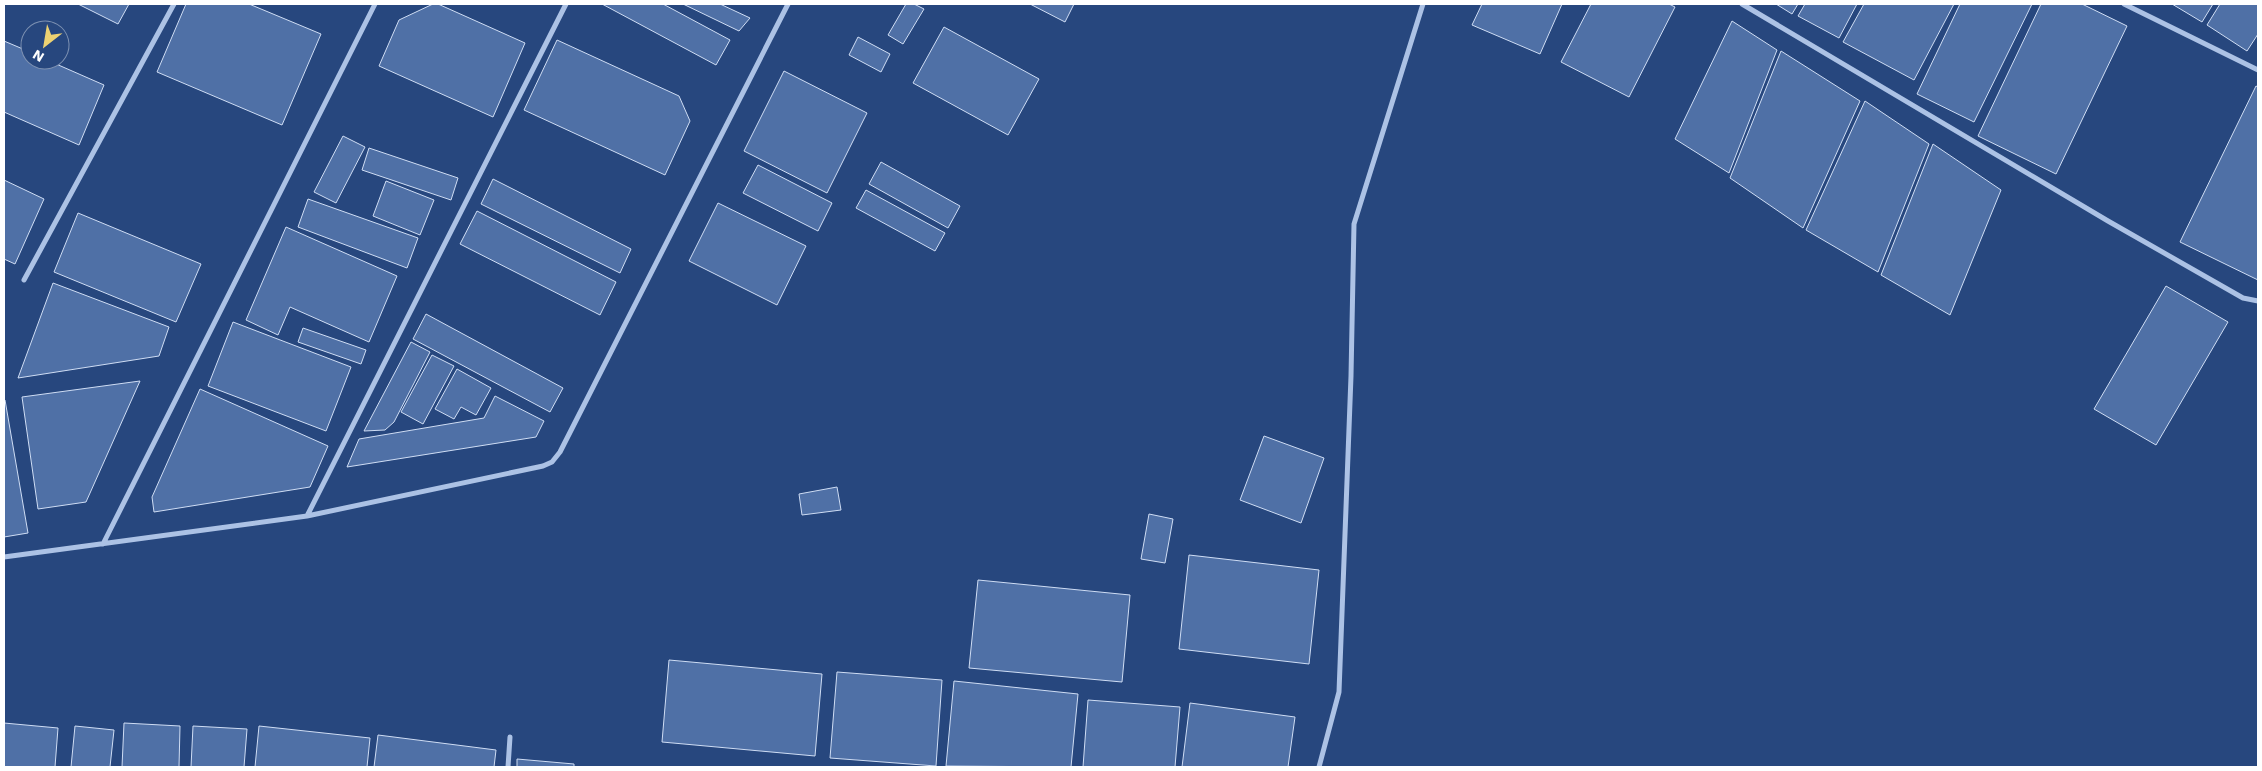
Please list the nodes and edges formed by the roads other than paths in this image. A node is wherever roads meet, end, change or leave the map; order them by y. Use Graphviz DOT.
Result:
graph roads {
  1 [pos="174,4"];
  2 [pos="375,4"];
  3 [pos="566,4"];
  4 [pos="788,4"];
  5 [pos="1423,4"];
  6 [pos="1742,4"];
  7 [pos="2124,4"];
  8 [pos="2258,70"];
  9 [pos="24,280"];
  10 [pos="2258,301"];
  11 [pos="307,516"];
  12 [pos="103,544"];
  13 [pos="4,557"];
  14 [pos="510,737"];
  15 [pos="508,767"];
  16 [pos="1319,767"];
  1 -- 9 [label="street"];
  2 -- 12 [label="street"];
  3 -- 11 [label="street"];
  4 -- 11 [label="street"];
  5 -- 16 [label="street"];
  6 -- 10 [label="street"];
  7 -- 8 [label="street"];
  11 -- 12 [label="street"];
  12 -- 13 [label="street"];
  14 -- 15 [label="street"];
}
